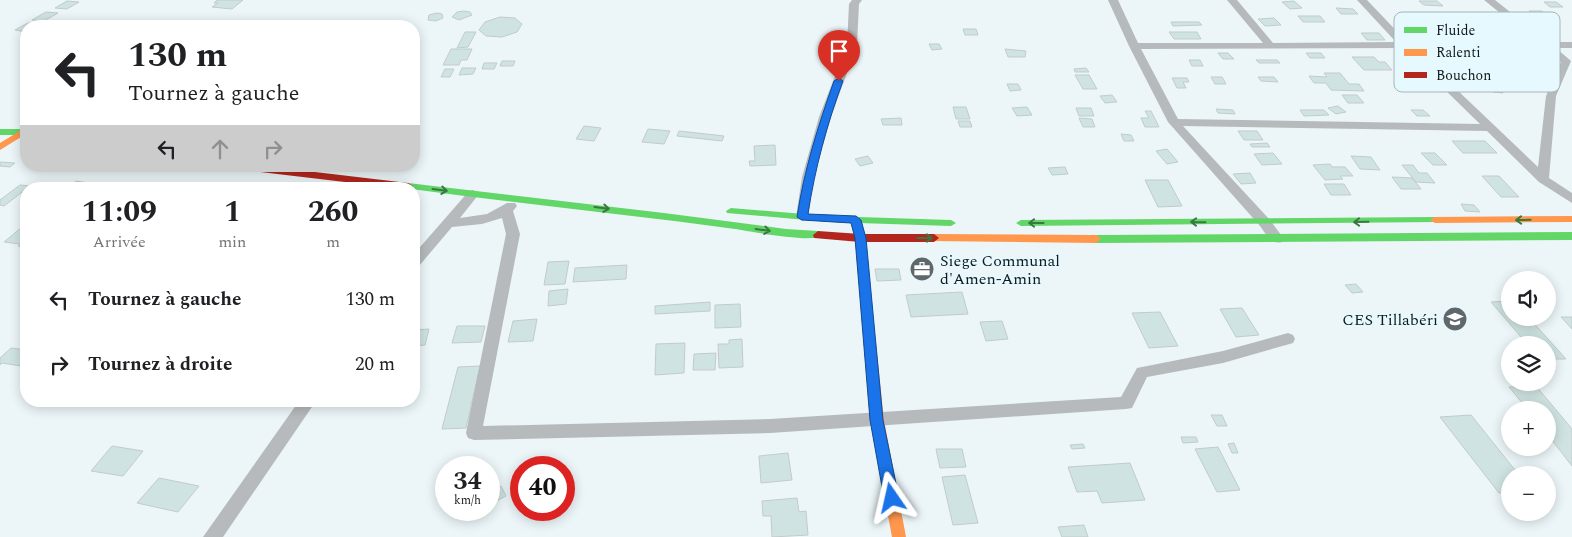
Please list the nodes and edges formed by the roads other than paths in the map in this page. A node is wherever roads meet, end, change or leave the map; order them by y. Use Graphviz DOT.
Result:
graph roads {
  1 [pos="858,0"];
  2 [pos="1113,0"];
  3 [pos="1232,0"];
  4 [pos="1362,0"];
  5 [pos="1489,0"];
  6 [pos="1504,12"];
  7 [pos="1394,33"];
  8 [pos="1270,45"];
  9 [pos="1394,45"];
  10 [pos="1134,46"];
  11 [pos="1560,56"];
  12 [pos="1560,76"];
  13 [pos="1453,92"];
  14 [pos="1554,92"];
  15 [pos="1174,122"];
  16 [pos="1490,128"];
  17 [pos="16,135"];
  18 [pos="0,147"];
  19 [pos="300,172"];
  20 [pos="1543,179"];
  21 [pos="408,182"];
  22 [pos="420,183"];
  23 [pos="472,188"];
  24 [pos="518,198"];
  25 [pos="1572,200"];
  26 [pos="675,206"];
  27 [pos="714,209"];
  28 [pos="506,211"];
  29 [pos="802,217"];
  30 [pos="1572,219"];
  31 [pos="856,220"];
  32 [pos="450,223"];
  33 [pos="966,223"];
  34 [pos="1013,223"];
  35 [pos="1265,223"];
  36 [pos="1572,236"];
  37 [pos="860,238"];
  38 [pos="1277,239"];
  39 [pos="420,257"];
  40 [pos="1288,339"];
  41 [pos="304,407"];
  42 [pos="877,420"];
  43 [pos="212,537"];
  44 [pos="899,537"];
  1 -- 29 [label="street"];
  2 -- 10 [label="street"];
  3 -- 8 [label="street"];
  4 -- 7 [label="street"];
  5 -- 6 [label="street"];
  8 -- 9 [label="street"];
  8 -- 10 [label="street"];
  10 -- 15 [label="street"];
  11 -- 12 [label="street"];
  13 -- 16 [label="street"];
  14 -- 20 [label="street"];
  15 -- 16 [label="street"];
  15 -- 35 [label="street"];
  16 -- 20 [label="street"];
  17 -- 18 [label="main road"];
  19 -- 21 [label="main road, one-way"];
  20 -- 25 [label="street"];
  22 -- 23 [label="main road, one-way"];
  23 -- 24 [label="main road"];
  23 -- 26 [label="main road"];
  23 -- 32 [label="street"];
  24 -- 28 [label="street"];
  24 -- 37 [label="main road, one-way"];
  27 -- 29 [label="main road"];
  28 -- 32 [label="street"];
  28 -- 42 [label="street"];
  29 -- 31 [label="main road"];
  30 -- 35 [label="main road, one-way"];
  31 -- 33 [label="main road"];
  31 -- 37 [label="main road"];
  32 -- 39 [label="street"];
  35 -- 34 [label="main road, one-way"];
  35 -- 38 [label="street"];
  36 -- 38 [label="main road"];
  37 -- 38 [label="main road, one-way"];
  37 -- 42 [label="main road"];
  40 -- 42 [label="street"];
  41 -- 43 [label="street"];
  42 -- 44 [label="main road"];
}
